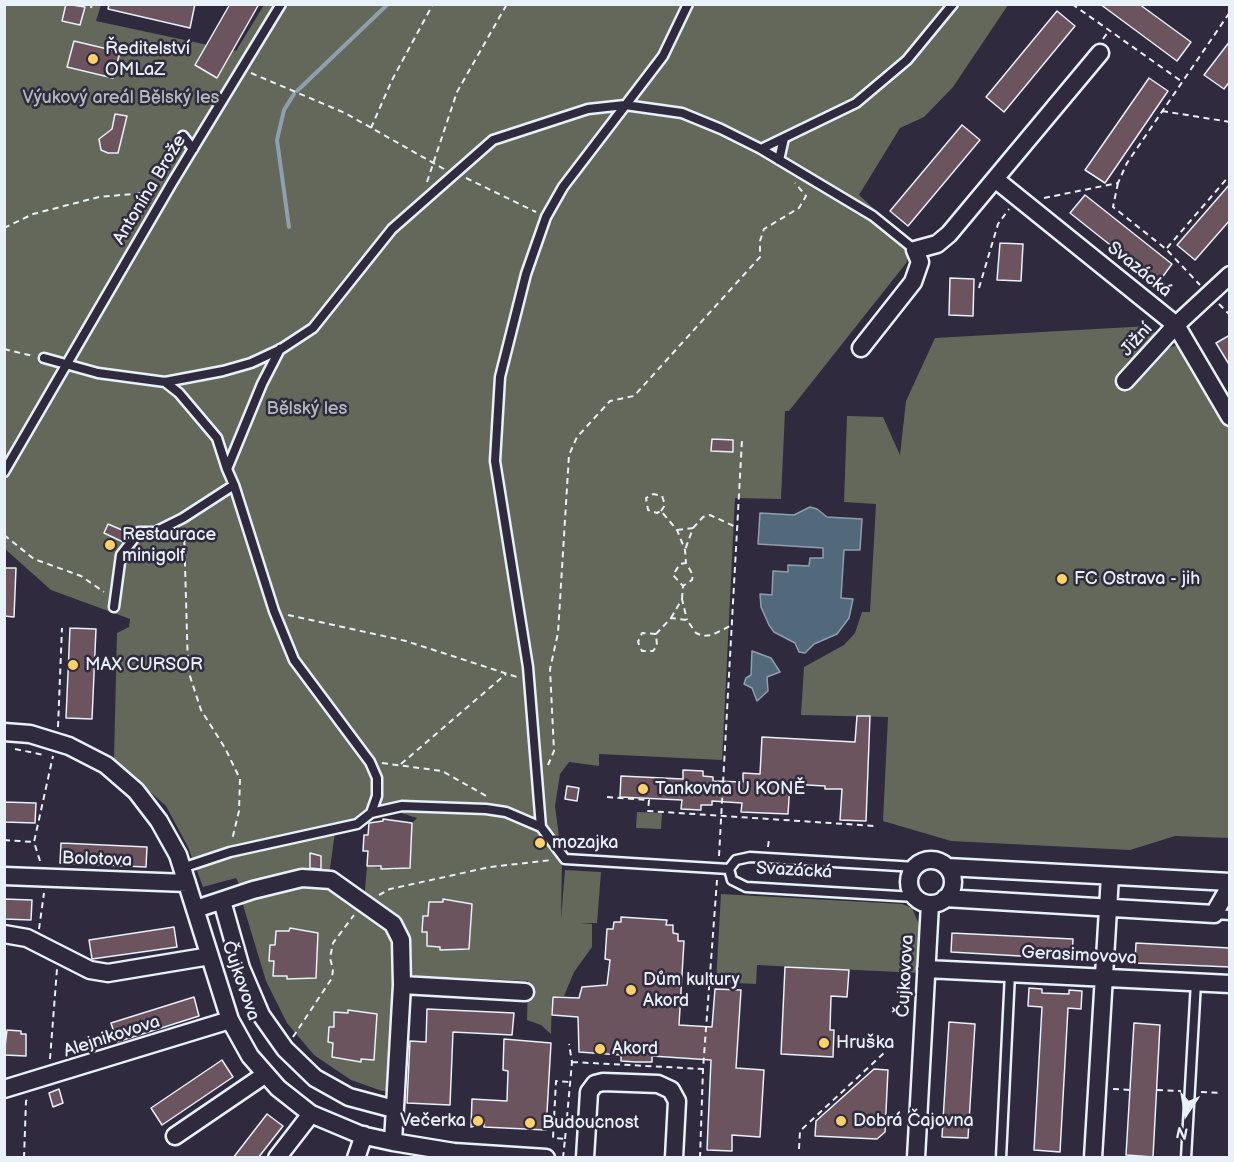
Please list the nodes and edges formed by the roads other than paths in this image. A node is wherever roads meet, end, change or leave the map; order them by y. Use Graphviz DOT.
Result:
graph roads {
  1 [pos="281,4"];
  2 [pos="688,4"];
  3 [pos="953,4"];
  4 [pos="1100,53"];
  5 [pos="625,105"];
  6 [pos="183,136"];
  7 [pos="784,138"];
  8 [pos="193,149"];
  9 [pos="761,149"];
  10 [pos="779,160"];
  11 [pos="995,179"];
  12 [pos="915,250"];
  13 [pos="1230,275"];
  14 [pos="1176,325"];
  15 [pos="861,348"];
  16 [pos="281,349"];
  17 [pos="44,358"];
  18 [pos="67,364"];
  19 [pos="1125,381"];
  20 [pos="165,382"];
  21 [pos="1230,417"];
  22 [pos="227,469"];
  23 [pos="4,472"];
  24 [pos="234,485"];
  25 [pos="114,607"];
  26 [pos="4,732"];
  27 [pos="371,813"];
  28 [pos="541,827"];
  29 [pos="916,867"];
  30 [pos="947,867"];
  31 [pos="729,868"];
  32 [pos="4,876"];
  33 [pos="185,876"];
  34 [pos="1110,876"];
  35 [pos="1230,884"];
  36 [pos="930,900"];
  37 [pos="222,901"];
  38 [pos="1109,908"];
  39 [pos="196,909"];
  40 [pos="1222,915"];
  41 [pos="4,934"];
  42 [pos="210,956"];
  43 [pos="926,969"];
  44 [pos="1010,972"];
  45 [pos="1104,978"];
  46 [pos="1196,982"];
  47 [pos="1230,984"];
  48 [pos="402,985"];
  49 [pos="525,992"];
  50 [pos="230,1020"];
  51 [pos="266,1074"];
  52 [pos="4,1089"];
  53 [pos="394,1109"];
  54 [pos="311,1114"];
  55 [pos="364,1135"];
  56 [pos="175,1136"];
  57 [pos="393,1142"];
  58 [pos="431,1153"];
  59 [pos="277,1158"];
  60 [pos="356,1158"];
  61 [pos="546,1158"];
  62 [pos="585,1158"];
  63 [pos="674,1158"];
  64 [pos="916,1158"];
  65 [pos="1001,1158"];
  66 [pos="1094,1158"];
  67 [pos="1186,1158"];
  1 -- 8 [label="lane, Antonína Brože"];
  2 -- 5 [label="lane"];
  3 -- 7 [label="lane"];
  4 -- 11 [label="street"];
  5 -- 9 [label="lane"];
  5 -- 16 [label="lane"];
  5 -- 28 [label="lane"];
  6 -- 8 [label="lane"];
  7 -- 9 [label="lane"];
  7 -- 10 [label="lane"];
  8 -- 18 [label="lane, Antonína Brože"];
  9 -- 10 [label="lane"];
  10 -- 12 [label="lane"];
  11 -- 12 [label="street"];
  11 -- 14 [label="street, Svazácká"];
  12 -- 15 [label="street"];
  13 -- 14 [label="street, Jižní"];
  14 -- 19 [label="street, Jižní"];
  14 -- 21 [label="street, Svazácká"];
  16 -- 20 [label="lane"];
  16 -- 22 [label="lane"];
  17 -- 18 [label="lane"];
  18 -- 20 [label="lane"];
  18 -- 23 [label="lane, Antonína Brože"];
  20 -- 22 [label="lane"];
  22 -- 24 [label="lane"];
  24 -- 25 [label="lane"];
  24 -- 27 [label="lane"];
  26 -- 33 [label="street, Čujkovova"];
  27 -- 28 [label="lane"];
  27 -- 33 [label="lane"];
  28 -- 31 [label="lane"];
  29 -- 30 [label="street"];
  29 -- 31 [label="lane, Svazácká"];
  29 -- 36 [label="street"];
  30 -- 34 [label="street, Svazácká"];
  30 -- 36 [label="street"];
  31 -- 36 [label="lane, Svazácká"];
  32 -- 33 [label="street, Bolotova"];
  33 -- 39 [label="street, Čujkovova"];
  34 -- 35 [label="street, Svazácká"];
  34 -- 38 [label="street"];
  35 -- 40 [label="street, Svazácká"];
  36 -- 38 [label="street, Svazácká"];
  36 -- 43 [label="street, Čujkovova"];
  37 -- 39 [label="street"];
  37 -- 48 [label="street"];
  37 -- 53 [label="street"];
  38 -- 40 [label="street, Svazácká"];
  38 -- 45 [label="street"];
  39 -- 42 [label="street, Čujkovova"];
  41 -- 42 [label="street"];
  42 -- 50 [label="street, Čujkovova"];
  43 -- 44 [label="street, Gerasimovova"];
  43 -- 64 [label="street, Čujkovova"];
  44 -- 45 [label="street, Gerasimovova"];
  44 -- 65 [label="lane"];
  45 -- 46 [label="street, Gerasimovova"];
  45 -- 66 [label="street"];
  46 -- 47 [label="street, Gerasimovova"];
  46 -- 67 [label="lane"];
  48 -- 49 [label="street"];
  48 -- 53 [label="street"];
  50 -- 51 [label="street, Čujkovova"];
  50 -- 52 [label="street, Alejnikovova"];
  51 -- 54 [label="street, Čujkovova"];
  51 -- 56 [label="street"];
  53 -- 57 [label="street"];
  54 -- 55 [label="street, Čujkovova"];
  54 -- 59 [label="street"];
  55 -- 57 [label="street, Čujkovova"];
  55 -- 60 [label="street"];
  57 -- 58 [label="street, Čujkovova"];
  58 -- 61 [label="street, Čujkovova"];
  62 -- 63 [label="street"];
}
